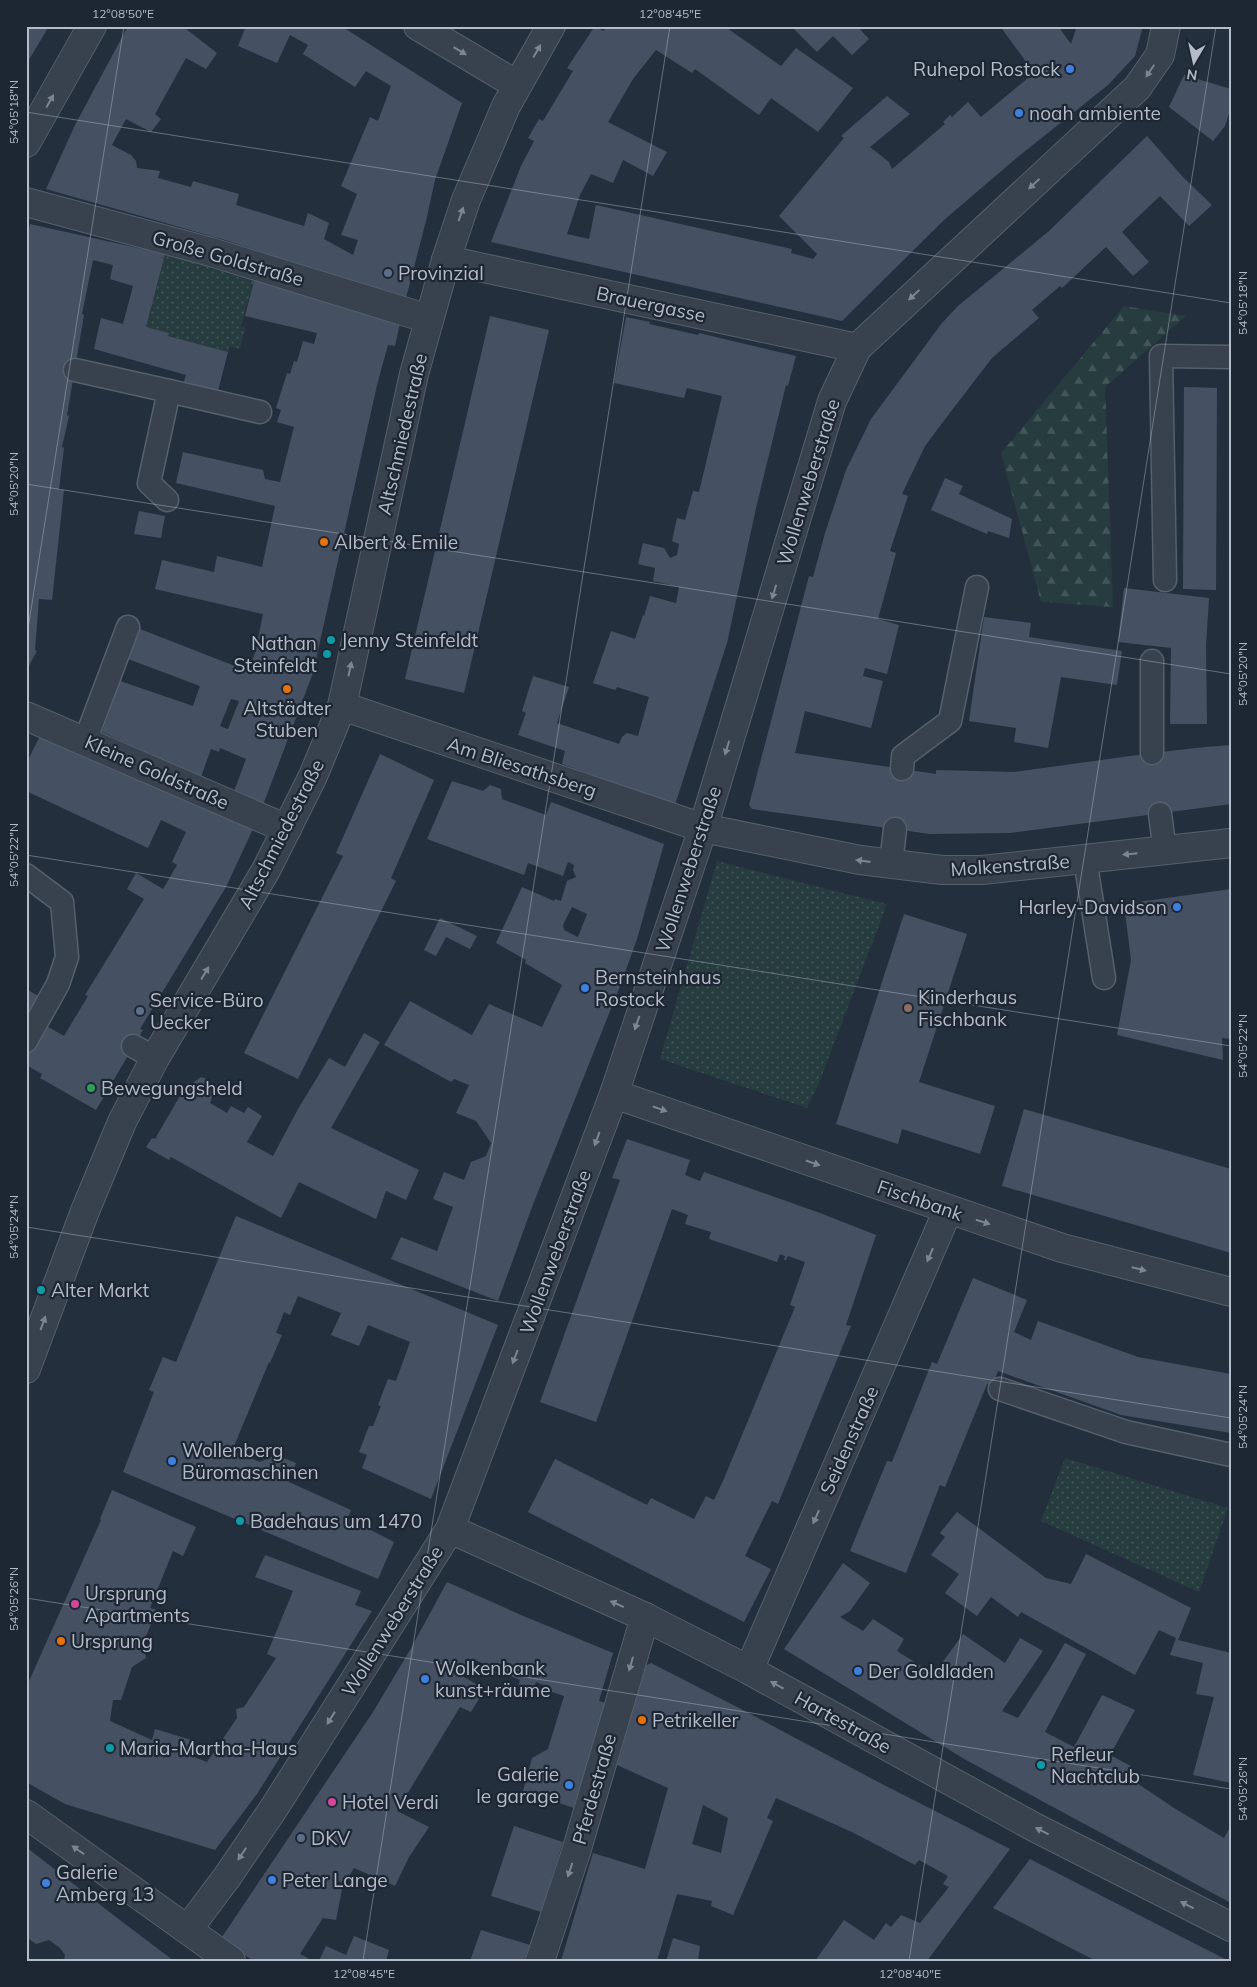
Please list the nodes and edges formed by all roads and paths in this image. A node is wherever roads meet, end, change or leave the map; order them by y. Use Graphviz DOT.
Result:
graph roads {
  1 [pos="92,26"];
  2 [pos="418,26"];
  3 [pos="551,26"];
  4 [pos="1166,26"];
  5 [pos="517,85"];
  6 [pos="26,144"];
  7 [pos="26,202"];
  8 [pos="446,260"];
  9 [pos="429,319"];
  10 [pos="857,348"];
  11 [pos="1231,357"];
  12 [pos="75,370"];
  13 [pos="169,391"];
  14 [pos="260,412"];
  15 [pos="167,500"];
  16 [pos="1165,580"];
  17 [pos="977,587"];
  18 [pos="128,627"];
  19 [pos="1152,661"];
  20 [pos="342,706"];
  21 [pos="26,716"];
  22 [pos="85,741"];
  23 [pos="1152,753"];
  24 [pos="902,769"];
  25 [pos="1160,814"];
  26 [pos="703,828"];
  27 [pos="287,829"];
  28 [pos="895,829"];
  29 [pos="1231,843"];
  30 [pos="1165,851"];
  31 [pos="1085,859"];
  32 [pos="891,864"];
  33 [pos="26,875"];
  34 [pos="1104,978"];
  35 [pos="26,1041"];
  36 [pos="614,1094"];
  37 [pos="948,1210"];
  38 [pos="1231,1292"];
  39 [pos="26,1369"];
  40 [pos="1000,1389"];
  41 [pos="1231,1455"];
  42 [pos="450,1529"];
  43 [pos="645,1617"];
  44 [pos="749,1670"];
  45 [pos="26,1814"];
  46 [pos="1231,1927"];
  47 [pos="188,1929"];
  48 [pos="231,1961"];
  49 [pos="540,1961"];
  6 -- 1 [label="street, one-way"];
  2 -- 5 [label="street, one-way"];
  5 -- 3 [label="street, Altschmiedestraße, one-way"];
  4 -- 10 [label="street, Wollenweberstraße, one-way"];
  8 -- 5 [label="street, Altschmiedestraße, one-way"];
  7 -- 9 [label="street, Große Goldstraße"];
  8 -- 9 [label="street, Altschmiedestraße"];
  8 -- 10 [label="street, Brauergasse"];
  20 -- 9 [label="street, Altschmiedestraße, one-way"];
  10 -- 26 [label="street, Wollenweberstraße, one-way"];
  11 -- 16 [label="lane"];
  12 -- 13 [label="lane"];
  13 -- 14 [label="lane"];
  13 -- 15 [label="lane"];
  17 -- 24 [label="lane"];
  18 -- 22 [label="lane"];
  19 -- 23 [label="lane"];
  20 -- 26 [label="street, Am Bliesathsberg"];
  20 -- 27 [label="street, Altschmiedestraße"];
  21 -- 22 [label="street, Kleine Goldstraße"];
  22 -- 27 [label="street, Kleine Goldstraße"];
  25 -- 30 [label="lane"];
  32 -- 26 [label="street, Molkenstraße, one-way"];
  26 -- 36 [label="street, Wollenweberstraße, one-way"];
  39 -- 27 [label="street, Altschmiedestraße, one-way"];
  28 -- 32 [label="lane"];
  29 -- 30 [label="street, Molkenstraße"];
  30 -- 31 [label="street, Molkenstraße, one-way"];
  31 -- 32 [label="street, Molkenstraße"];
  31 -- 34 [label="lane"];
  33 -- 35 [label="lane"];
  36 -- 37 [label="street, Fischbank, one-way"];
  36 -- 42 [label="street, Wollenweberstraße, one-way"];
  37 -- 38 [label="street, Fischbank, one-way"];
  37 -- 44 [label="street, Seidenstraße, one-way"];
  40 -- 41 [label="lane"];
  43 -- 42 [label="street, Hartestraße, one-way"];
  42 -- 47 [label="street, Wollenweberstraße, one-way"];
  43 -- 44 [label="street, Hartestraße"];
  43 -- 49 [label="street, Pferdestraße, one-way"];
  46 -- 44 [label="street, Hartestraße, one-way"];
  47 -- 45 [label="street, one-way"];
  47 -- 48 [label="street"];
}
